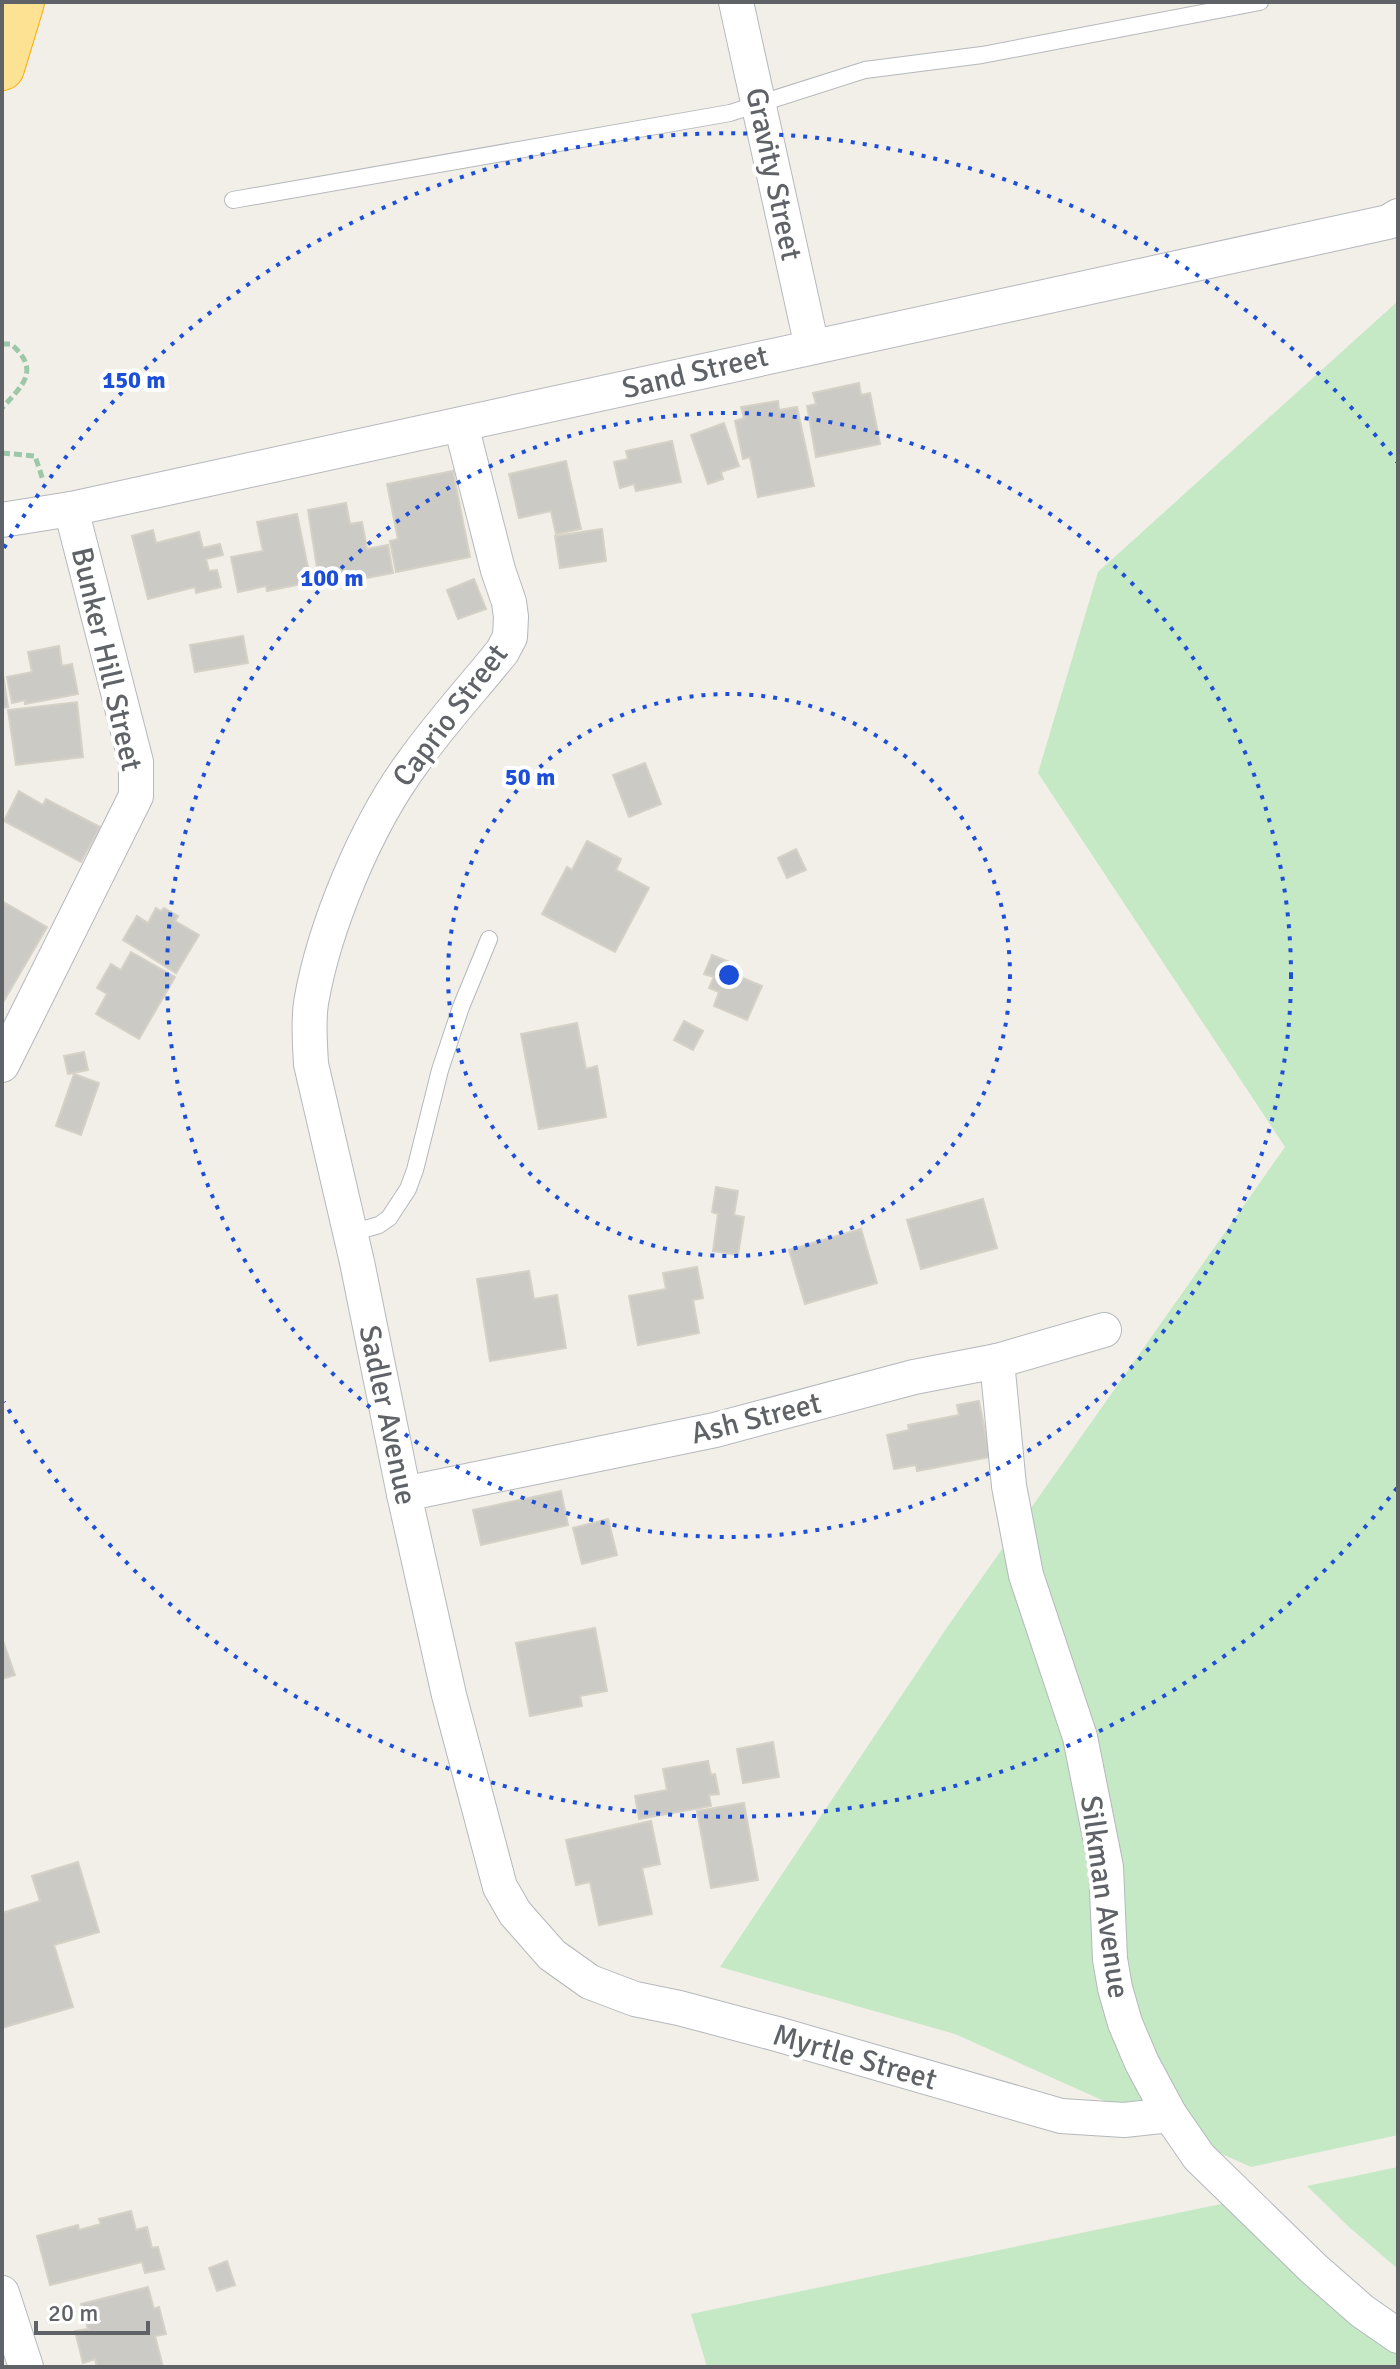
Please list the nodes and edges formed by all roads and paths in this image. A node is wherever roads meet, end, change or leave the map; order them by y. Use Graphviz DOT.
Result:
graph roads {
  1 [pos="22,2"];
  2 [pos="736,2"];
  3 [pos="1260,2"];
  4 [pos="2,68"];
  5 [pos="759,105"];
  6 [pos="233,200"];
  7 [pos="1393,219"];
  8 [pos="2,344"];
  9 [pos="812,347"];
  10 [pos="2,408"];
  11 [pos="461,425"];
  12 [pos="2,453"];
  13 [pos="44,481"];
  14 [pos="71,509"];
  15 [pos="2,520"];
  16 [pos="357,860"];
  17 [pos="489,939"];
  18 [pos="2,1065"];
  19 [pos="351,1233"];
  20 [pos="1104,1330"];
  21 [pos="997,1361"];
  22 [pos="404,1494"];
  23 [pos="552,1955"];
  24 [pos="1170,2115"];
  25 [pos="2,2293"];
  26 [pos="1398,2336"];
  27 [pos="26,2367"];
  1 -- 4 [label="highway"];
  2 -- 5 [label="street, Gravity Street"];
  3 -- 5 [label="lane"];
  5 -- 6 [label="lane"];
  5 -- 9 [label="street, Gravity Street"];
  7 -- 9 [label="street, Sand Street"];
  8 -- 10 [label="path"];
  9 -- 11 [label="street, Sand Street"];
  11 -- 14 [label="street, Sand Street"];
  11 -- 16 [label="street, Caprio Street"];
  12 -- 13 [label="path"];
  14 -- 15 [label="street, Sand Street"];
  14 -- 18 [label="street, Bunker Hill Street"];
  16 -- 19 [label="street, Sadler Avenue"];
  17 -- 19 [label="lane"];
  19 -- 22 [label="street, Sadler Avenue"];
  20 -- 21 [label="street, Ash Street"];
  21 -- 22 [label="street, Ash Street"];
  21 -- 24 [label="street, Silkman Avenue"];
  22 -- 23 [label="street, Sadler Avenue"];
  23 -- 24 [label="street, Myrtle Street"];
  24 -- 26 [label="street, Silkman Avenue"];
  25 -- 27 [label="street"];
}
